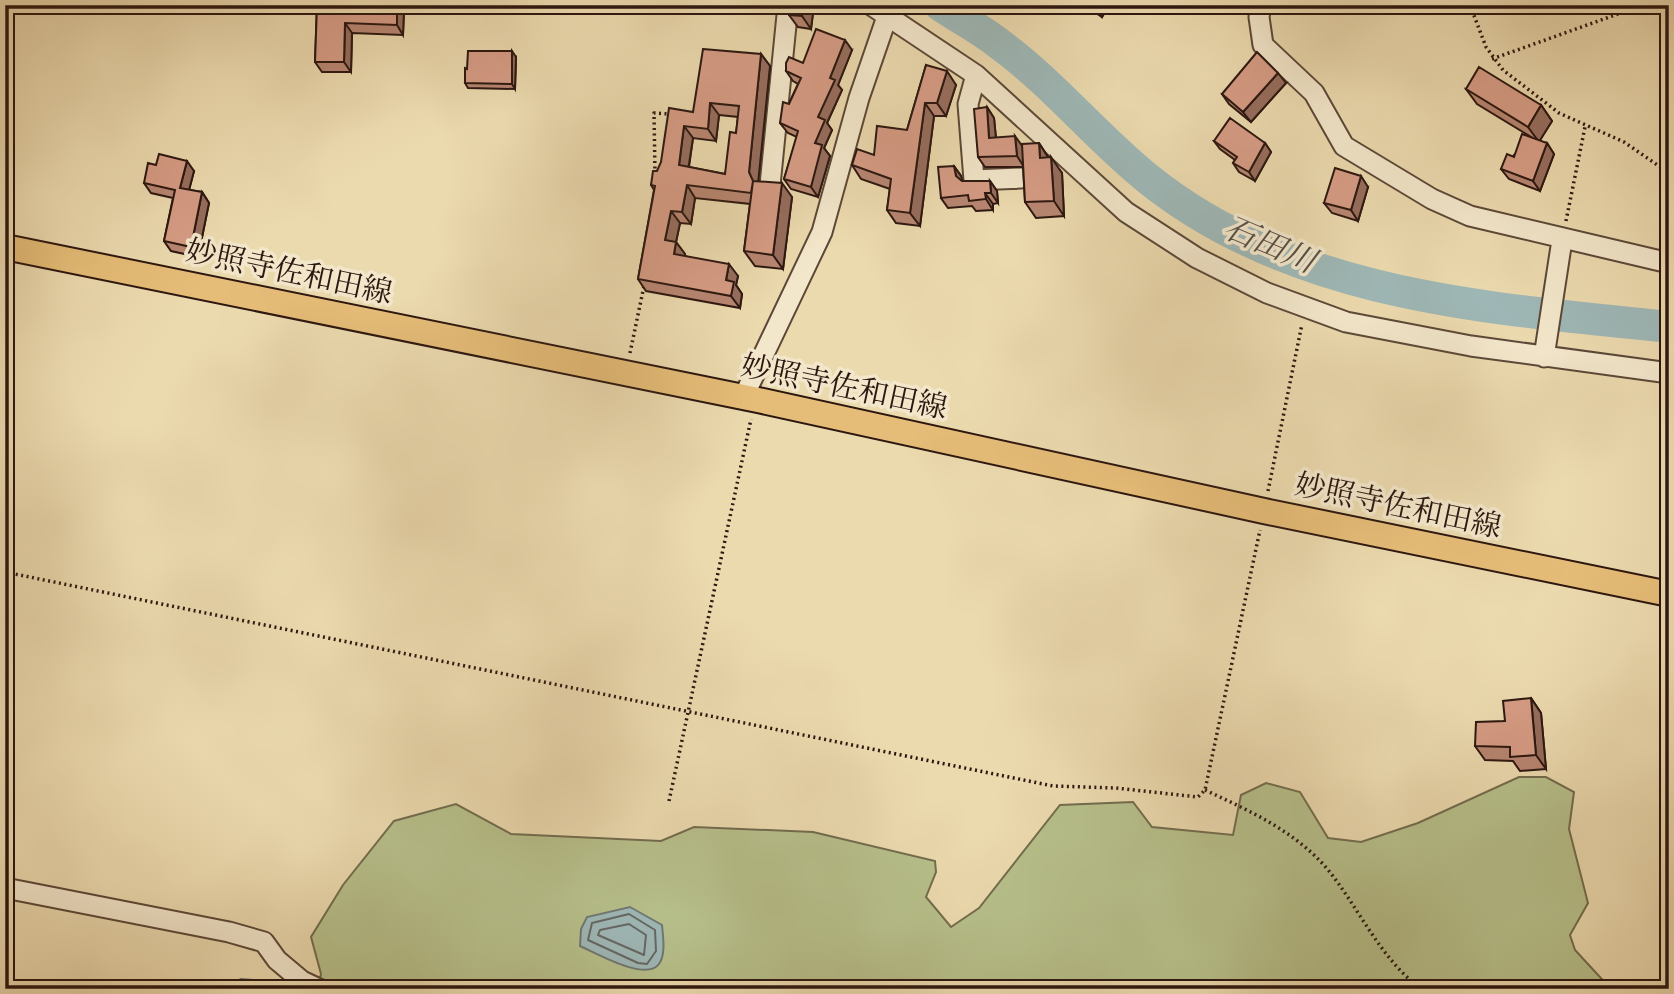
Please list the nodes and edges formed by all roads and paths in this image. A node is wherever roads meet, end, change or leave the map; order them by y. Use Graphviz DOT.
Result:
graph roads {
  1 [pos="788,5"];
  2 [pos="1470,5"];
  3 [pos="1643,5"];
  4 [pos="883,8"];
  5 [pos="1254,9"];
  6 [pos="1492,59"];
  7 [pos="976,75"];
  8 [pos="677,114"];
  9 [pos="1585,127"];
  10 [pos="1669,173"];
  11 [pos="655,177"];
  12 [pos="1021,178"];
  13 [pos="770,185"];
  14 [pos="1562,240"];
  15 [pos="5,247"];
  16 [pos="1669,263"];
  17 [pos="645,284"];
  18 [pos="1306,308"];
  19 [pos="1545,350"];
  20 [pos="1669,373"];
  21 [pos="626,374"];
  22 [pos="750,399"];
  23 [pos="1264,511"];
  24 [pos="5,572"];
  25 [pos="1669,594"];
  26 [pos="688,711"];
  27 [pos="1205,790"];
  28 [pos="669,801"];
  29 [pos="5,888"];
  30 [pos="319,989"];
  31 [pos="1421,989"];
  1 -- 13 [label="street"];
  2 -- 6 [label="path"];
  3 -- 6 [label="path"];
  4 -- 7 [label="street"];
  4 -- 22 [label="street"];
  5 -- 14 [label="street"];
  6 -- 9 [label="path"];
  7 -- 12 [label="street"];
  7 -- 18 [label="street"];
  8 -- 11 [label="path"];
  9 -- 10 [label="path"];
  9 -- 14 [label="path"];
  14 -- 16 [label="street"];
  14 -- 19 [label="street"];
  15 -- 21 [label="main road, 妙照寺佐和田線"];
  17 -- 21 [label="path"];
  18 -- 19 [label="street"];
  18 -- 23 [label="path"];
  19 -- 20 [label="street"];
  21 -- 22 [label="main road, 妙照寺佐和田線"];
  22 -- 23 [label="main road, 妙照寺佐和田線"];
  22 -- 26 [label="path"];
  23 -- 25 [label="main road, 妙照寺佐和田線"];
  23 -- 27 [label="path"];
  24 -- 26 [label="path"];
  26 -- 27 [label="path"];
  26 -- 28 [label="path"];
  27 -- 31 [label="path"];
  29 -- 30 [label="street"];
}
